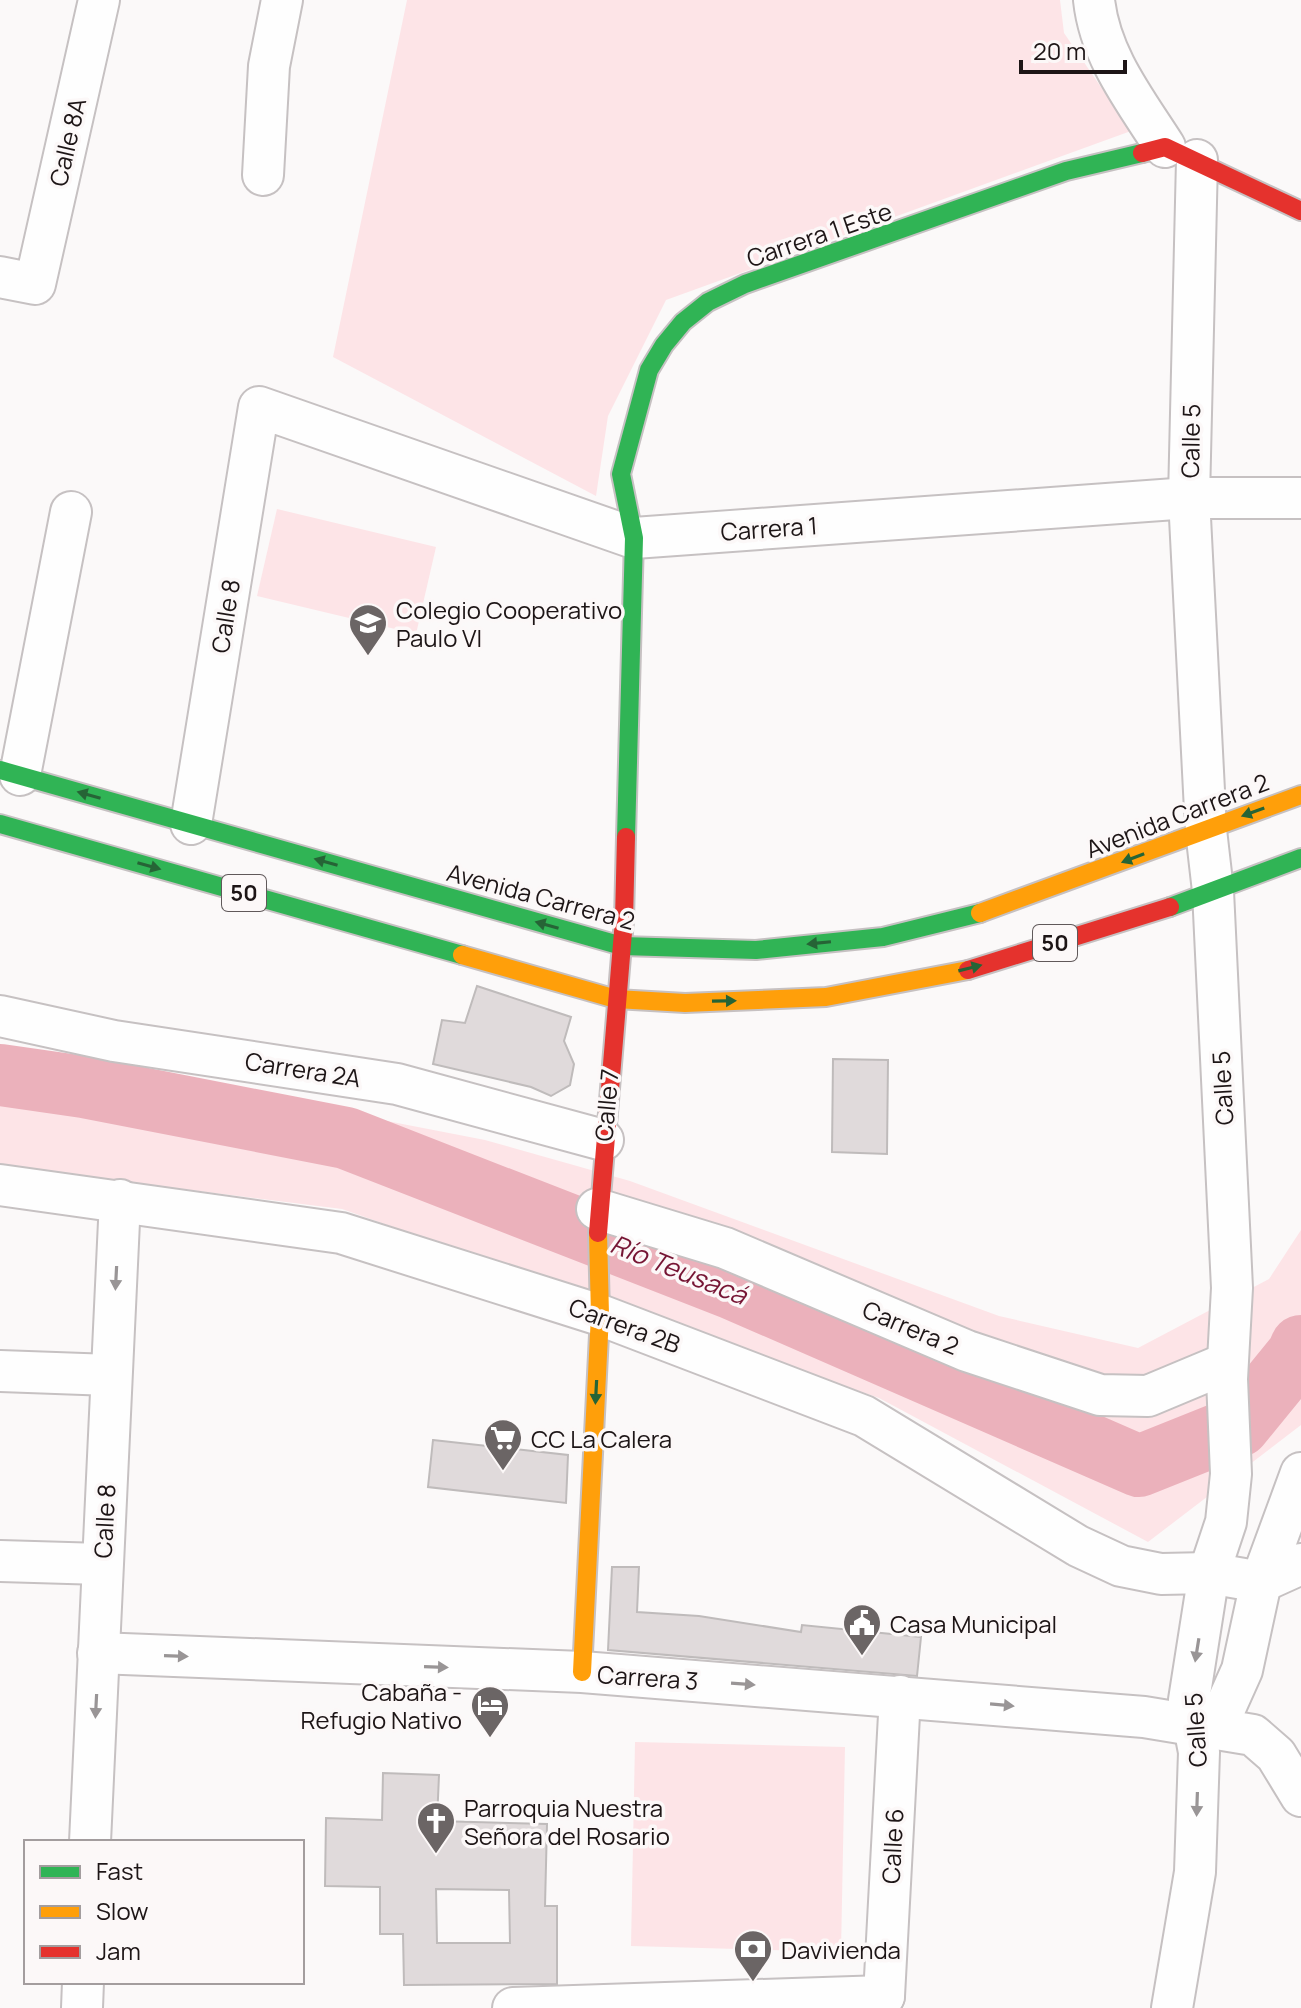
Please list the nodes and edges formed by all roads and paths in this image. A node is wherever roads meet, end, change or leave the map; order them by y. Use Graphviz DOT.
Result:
graph roads {
  1 [pos="99,0"];
  2 [pos="282,0"];
  3 [pos="1094,0"];
  4 [pos="1181,154"];
  5 [pos="263,175"];
  6 [pos="1301,211"];
  7 [pos="18,281"];
  8 [pos="259,407"];
  9 [pos="1189,498"];
  10 [pos="1301,498"];
  11 [pos="71,512"];
  12 [pos="634,538"];
  13 [pos="12,778"];
  14 [pos="1301,795"];
  15 [pos="7,822"];
  16 [pos="191,824"];
  17 [pos="1206,830"];
  18 [pos="1301,858"];
  19 [pos="1213,891"];
  20 [pos="883,937"];
  21 [pos="622,946"];
  22 [pos="894,987"];
  23 [pos="616,999"];
  24 [pos="0,1016"];
  25 [pos="603,1140"];
  26 [pos="0,1185"];
  27 [pos="120,1200"];
  28 [pos="597,1209"];
  29 [pos="600,1315"];
  30 [pos="0,1371"];
  31 [pos="1227,1371"];
  32 [pos="111,1375"];
  33 [pos="1301,1473"];
  34 [pos="0,1561"];
  35 [pos="102,1564"];
  36 [pos="1301,1564"];
  37 [pos="1209,1573"];
  38 [pos="1261,1582"];
  39 [pos="98,1653"];
  40 [pos="582,1672"];
  41 [pos="900,1696"];
  42 [pos="1206,1727"];
  43 [pos="1301,1796"];
  44 [pos="90,1840"];
  45 [pos="83,1984"];
  46 [pos="888,2002"];
  47 [pos="576,2006"];
  48 [pos="82,2008"];
  49 [pos="513,2008"];
  50 [pos="1172,2008"];
  1 -- 7 [label="street, Calle 8A"];
  2 -- 5 [label="street"];
  3 -- 4 [label="street"];
  4 -- 6 [label="main road"];
  4 -- 9 [label="street, Calle 5"];
  4 -- 12 [label="main road, Carrera 1 Este"];
  8 -- 12 [label="street, Carrera 1"];
  8 -- 16 [label="street, Calle 8"];
  9 -- 10 [label="street, Carrera 1"];
  9 -- 12 [label="street, Carrera 1"];
  9 -- 17 [label="street, Calle 5"];
  11 -- 13 [label="street"];
  12 -- 21 [label="main road, Calle 7"];
  16 -- 13 [label="main road, Avenida Carrera 2 / 50, one-way"];
  14 -- 17 [label="main road, Avenida Carrera 2 / 50, one-way"];
  15 -- 23 [label="main road, 50, one-way"];
  21 -- 16 [label="main road, Avenida Carrera 2 / 50, one-way"];
  17 -- 19 [label="street, Calle 5"];
  17 -- 20 [label="main road, Avenida Carrera 2 / 50, one-way"];
  18 -- 19 [label="main road, 50"];
  22 -- 19 [label="main road, 50, one-way"];
  19 -- 31 [label="street, Calle 5"];
  20 -- 21 [label="main road, Avenida Carrera 2 / 50, one-way"];
  20 -- 22 [label="main road"];
  21 -- 23 [label="main road, Calle 7"];
  23 -- 22 [label="main road, 50, one-way"];
  23 -- 25 [label="main road, Calle 7"];
  24 -- 25 [label="street, Carrera 2A"];
  25 -- 28 [label="main road, Calle 7"];
  26 -- 27 [label="street, Carrera 2B"];
  27 -- 29 [label="street, Carrera 2B"];
  27 -- 32 [label="street, Calle 8, one-way"];
  28 -- 29 [label="main road, Calle 7"];
  28 -- 31 [label="street, Carrera 2"];
  29 -- 37 [label="street, Carrera 2B"];
  29 -- 40 [label="main road, Calle 7, one-way"];
  30 -- 32 [label="street"];
  31 -- 37 [label="street, Calle 5"];
  32 -- 35 [label="street, Calle 8"];
  33 -- 38 [label="street"];
  34 -- 35 [label="street"];
  35 -- 39 [label="street, Calle 8"];
  36 -- 38 [label="street"];
  37 -- 38 [label="street"];
  37 -- 42 [label="street, Calle 5, one-way"];
  38 -- 42 [label="street"];
  39 -- 40 [label="street, Carrera 3, one-way"];
  39 -- 44 [label="street, Calle 8, one-way"];
  40 -- 41 [label="street, Carrera 3, one-way"];
  41 -- 42 [label="street, Carrera 3, one-way"];
  41 -- 46 [label="street, Calle 6"];
  42 -- 43 [label="street, Carrera 3"];
  42 -- 50 [label="street, Calle 5, one-way"];
  45 -- 48 [label="street"];
  46 -- 47 [label="street"];
  47 -- 49 [label="street"];
}
